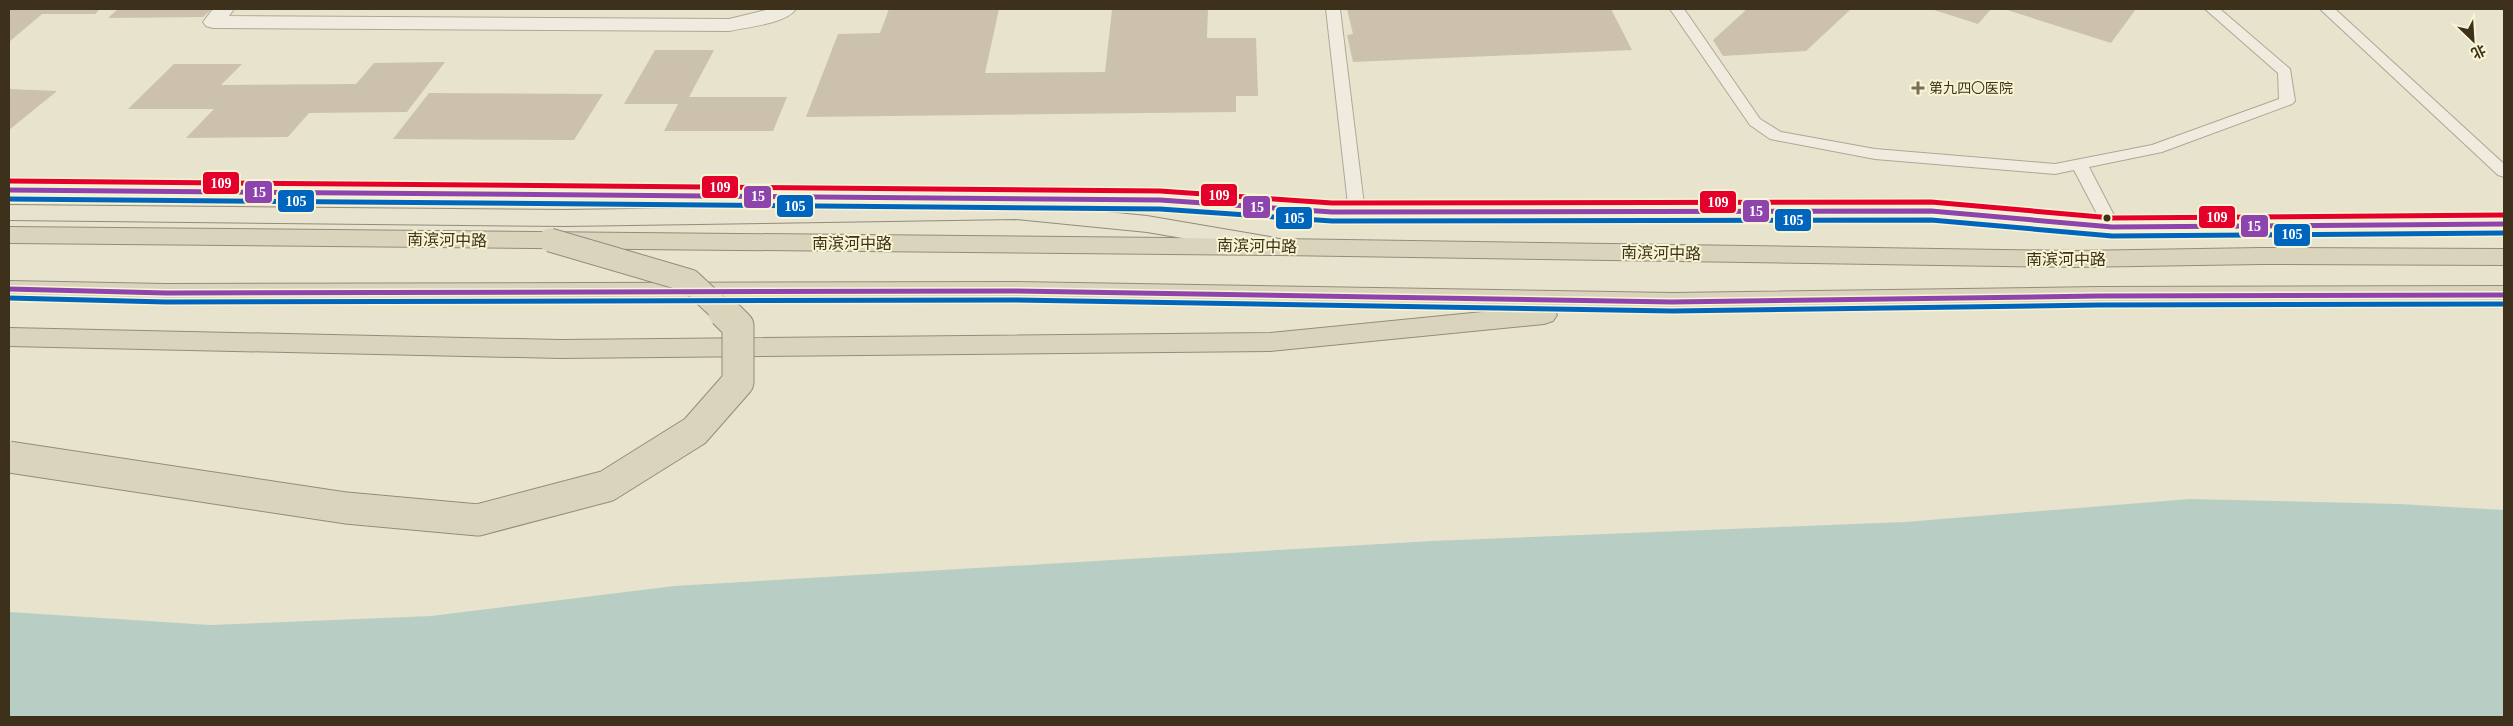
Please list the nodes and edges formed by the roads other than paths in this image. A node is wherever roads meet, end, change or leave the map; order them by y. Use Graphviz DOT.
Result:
graph roads {
  1 [pos="224,9"];
  2 [pos="786,9"];
  3 [pos="1333,9"];
  4 [pos="1677,9"];
  5 [pos="2212,9"];
  6 [pos="2327,9"];
  7 [pos="2079,164"];
  8 [pos="2504,172"];
  9 [pos="9,190"];
  10 [pos="9,213"];
  11 [pos="1357,213"];
  12 [pos="2504,224"];
  13 [pos="2112,227"];
  14 [pos="558,229"];
  15 [pos="9,235"];
  16 [pos="1280,246"];
  17 [pos="2504,256"];
  18 [pos="9,289"];
  19 [pos="2504,295"];
  20 [pos="1672,302"];
  21 [pos="9,337"];
  22 [pos="9,457"];
  1 -- 2 [label="street"];
  3 -- 11 [label="lane"];
  4 -- 7 [label="lane"];
  5 -- 7 [label="lane"];
  6 -- 8 [label="lane"];
  7 -- 13 [label="lane"];
  9 -- 11 [label="street, 南滨河中路"];
  10 -- 14 [label="main road"];
  11 -- 13 [label="street, 南滨河中路"];
  12 -- 13 [label="street, 南滨河中路"];
  14 -- 15 [label="highway, 南滨河中路"];
  14 -- 16 [label="highway, 南滨河中路, bridge"];
  14 -- 16 [label="main road"];
  14 -- 22 [label="highway, bridge"];
  16 -- 17 [label="highway, 南滨河中路"];
  18 -- 20 [label="highway"];
  19 -- 20 [label="highway"];
  20 -- 21 [label="highway"];
}
